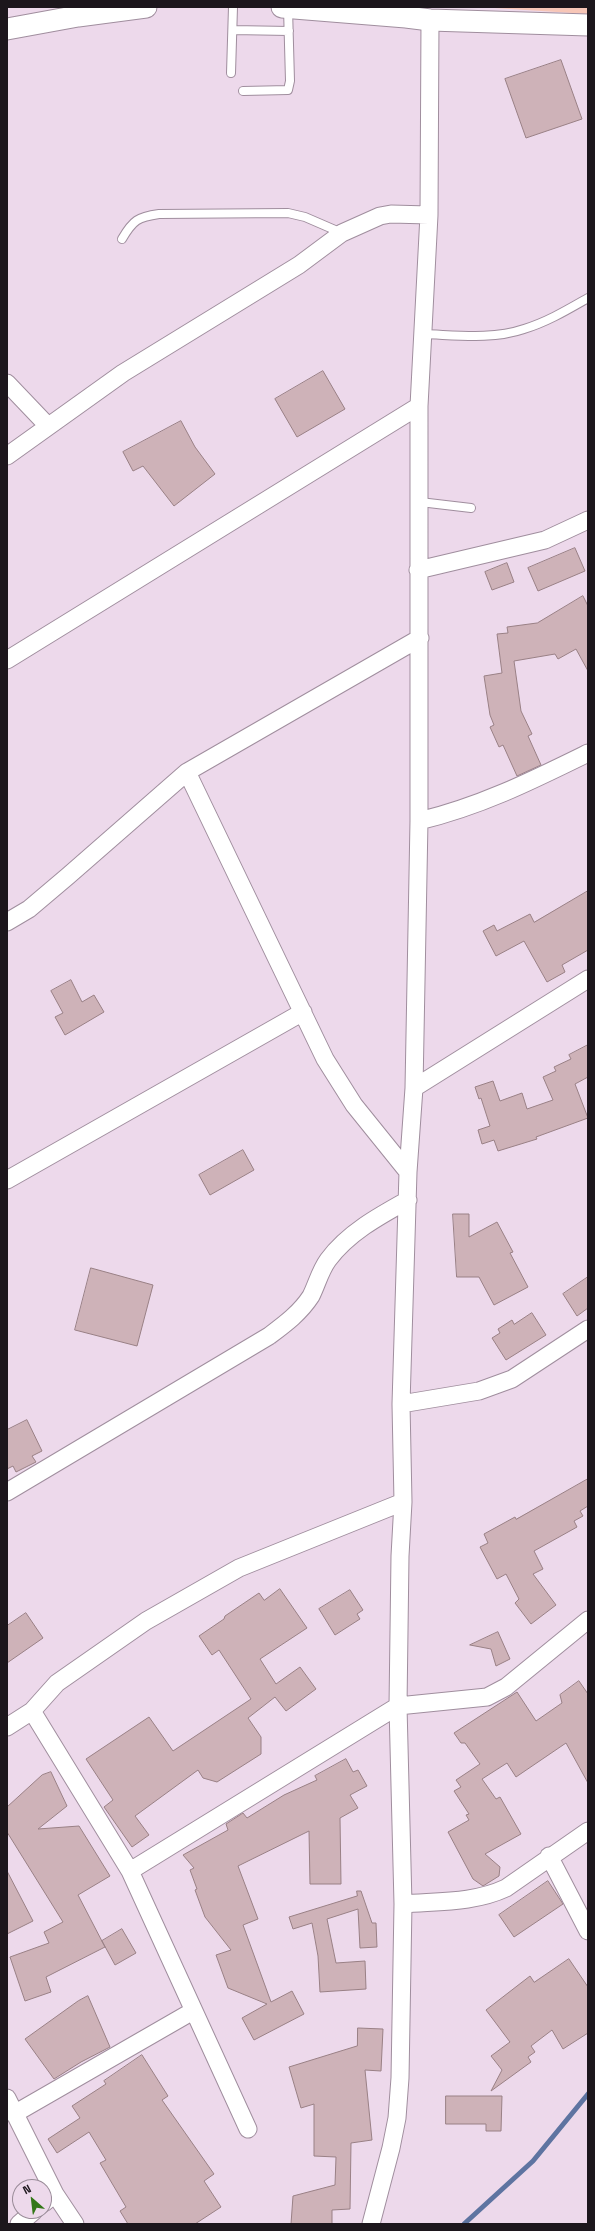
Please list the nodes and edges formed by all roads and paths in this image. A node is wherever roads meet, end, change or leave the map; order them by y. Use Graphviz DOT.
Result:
graph roads {
  1 [pos="146,7"];
  2 [pos="233,7"];
  3 [pos="282,7"];
  4 [pos="288,7"];
  5 [pos="406,12"];
  6 [pos="430,20"];
  7 [pos="588,25"];
  8 [pos="7,29"];
  9 [pos="233,30"];
  10 [pos="289,31"];
  11 [pos="231,73"];
  12 [pos="243,91"];
  13 [pos="429,215"];
  14 [pos="342,233"];
  15 [pos="122,239"];
  16 [pos="588,298"];
  17 [pos="423,334"];
  18 [pos="7,383"];
  19 [pos="419,406"];
  20 [pos="48,426"];
  21 [pos="7,456"];
  22 [pos="420,502"];
  23 [pos="472,508"];
  24 [pos="588,520"];
  25 [pos="418,570"];
  26 [pos="420,638"];
  27 [pos="7,660"];
  28 [pos="588,753"];
  29 [pos="187,772"];
  30 [pos="419,821"];
  31 [pos="7,922"];
  32 [pos="588,979"];
  33 [pos="303,1012"];
  34 [pos="414,1088"];
  35 [pos="408,1172"];
  36 [pos="7,1180"];
  37 [pos="408,1200"];
  38 [pos="588,1329"];
  39 [pos="401,1404"];
  40 [pos="7,1492"];
  41 [pos="403,1502"];
  42 [pos="588,1620"];
  43 [pos="398,1706"];
  44 [pos="32,1710"];
  45 [pos="7,1727"];
  46 [pos="588,1831"];
  47 [pos="549,1856"];
  48 [pos="130,1871"];
  49 [pos="403,1904"];
  50 [pos="588,1931"];
  51 [pos="193,2011"];
  52 [pos="7,2098"];
  53 [pos="14,2114"];
  54 [pos="248,2130"];
  55 [pos="42,2179"];
  56 [pos="52,2200"];
  57 [pos="75,2224"];
  58 [pos="371,2224"];
  1 -- 8 [label="street"];
  2 -- 9 [label="lane"];
  3 -- 4 [label="street"];
  4 -- 5 [label="street"];
  4 -- 10 [label="lane"];
  5 -- 6 [label="street"];
  6 -- 7 [label="street"];
  6 -- 13 [label="street"];
  9 -- 10 [label="lane"];
  9 -- 11 [label="lane"];
  10 -- 12 [label="lane"];
  13 -- 14 [label="street"];
  13 -- 17 [label="street"];
  14 -- 15 [label="lane"];
  14 -- 20 [label="street"];
  16 -- 17 [label="lane"];
  17 -- 19 [label="street"];
  18 -- 20 [label="street"];
  19 -- 22 [label="street"];
  19 -- 27 [label="street"];
  20 -- 21 [label="street"];
  22 -- 23 [label="lane"];
  22 -- 25 [label="street"];
  24 -- 25 [label="street"];
  25 -- 26 [label="street"];
  26 -- 29 [label="street"];
  26 -- 30 [label="street"];
  28 -- 30 [label="street"];
  29 -- 31 [label="street"];
  29 -- 33 [label="street"];
  30 -- 34 [label="street"];
  32 -- 34 [label="street"];
  33 -- 35 [label="street"];
  33 -- 36 [label="street"];
  34 -- 35 [label="street"];
  35 -- 37 [label="street"];
  37 -- 39 [label="street"];
  37 -- 40 [label="street"];
  38 -- 39 [label="street"];
  39 -- 41 [label="street"];
  41 -- 43 [label="street"];
  41 -- 44 [label="street"];
  42 -- 43 [label="street"];
  43 -- 48 [label="street"];
  43 -- 49 [label="street"];
  44 -- 45 [label="street"];
  44 -- 48 [label="street"];
  46 -- 47 [label="street"];
  47 -- 49 [label="street"];
  47 -- 50 [label="street"];
  48 -- 51 [label="street"];
  49 -- 58 [label="street"];
  51 -- 53 [label="street"];
  51 -- 54 [label="street"];
  52 -- 53 [label="street"];
  53 -- 55 [label="street"];
  56 -- 57 [label="street"];
}
